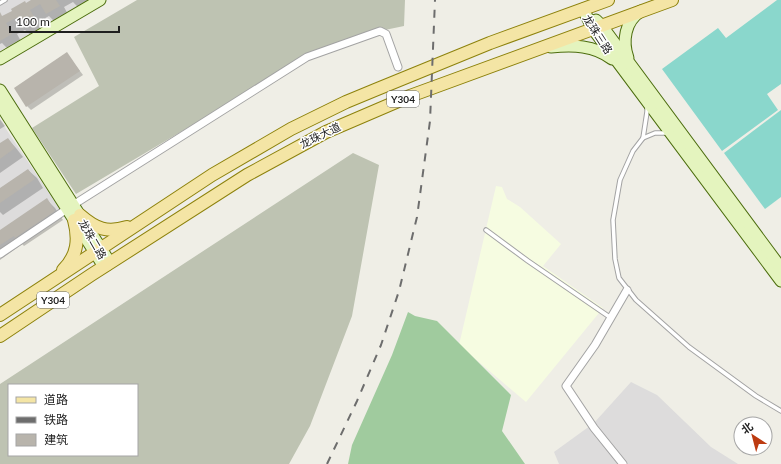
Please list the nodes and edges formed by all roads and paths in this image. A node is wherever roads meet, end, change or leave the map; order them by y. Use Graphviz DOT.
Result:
graph roads {
  1 [pos="5,0"];
  2 [pos="100,0"];
  3 [pos="608,0"];
  4 [pos="672,0"];
  5 [pos="0,3"];
  6 [pos="583,9"];
  7 [pos="641,11"];
  8 [pos="598,27"];
  9 [pos="542,48"];
  10 [pos="0,59"];
  11 [pos="626,66"];
  12 [pos="398,67"];
  13 [pos="0,90"];
  14 [pos="646,100"];
  15 [pos="0,104"];
  16 [pos="672,135"];
  17 [pos="643,138"];
  18 [pos="74,212"];
  19 [pos="136,225"];
  20 [pos="486,230"];
  21 [pos="98,250"];
  22 [pos="0,254"];
  23 [pos="107,265"];
  24 [pos="781,268"];
  25 [pos="56,278"];
  26 [pos="781,281"];
  27 [pos="627,290"];
  28 [pos="0,315"];
  29 [pos="611,318"];
  30 [pos="0,336"];
  31 [pos="781,411"];
  32 [pos="623,464"];
  1 -- 5 [label="lane"];
  2 -- 10 [label="main road"];
  3 -- 6 [label="main road, 龙珠大道"];
  4 -- 7 [label="main road, 龙珠大道 / Y304"];
  6 -- 8 [label="main road, 龙珠三路"];
  6 -- 19 [label="main road, 龙珠大道"];
  7 -- 8 [label="main road, 龙珠大道 / Y304"];
  7 -- 11 [label="main road"];
  8 -- 9 [label="main road, 龙珠大道 / Y304"];
  8 -- 11 [label="main road, 龙珠三路"];
  9 -- 11 [label="main road"];
  9 -- 23 [label="main road, 龙珠大道 / Y304"];
  11 -- 14 [label="main road, 龙珠三路"];
  11 -- 24 [label="main road, 龙珠三路"];
  12 -- 18 [label="street"];
  13 -- 18 [label="main road, 龙珠二路"];
  14 -- 16 [label="main road, 龙珠三路"];
  14 -- 17 [label="lane"];
  15 -- 18 [label="main road, 龙珠二路"];
  16 -- 17 [label="lane"];
  16 -- 26 [label="main road, 龙珠三路"];
  17 -- 27 [label="lane"];
  18 -- 19 [label="main road"];
  18 -- 21 [label="main road, 龙珠二路"];
  18 -- 22 [label="street"];
  18 -- 25 [label="main road"];
  19 -- 21 [label="main road, 龙珠大道"];
  20 -- 29 [label="lane"];
  21 -- 23 [label="main road, 龙珠二路"];
  21 -- 25 [label="main road, 龙珠大道"];
  23 -- 30 [label="main road, 龙珠大道 / Y304"];
  25 -- 28 [label="main road, 龙珠大道"];
  27 -- 29 [label="street"];
  27 -- 31 [label="lane"];
  29 -- 32 [label="street"];
}
